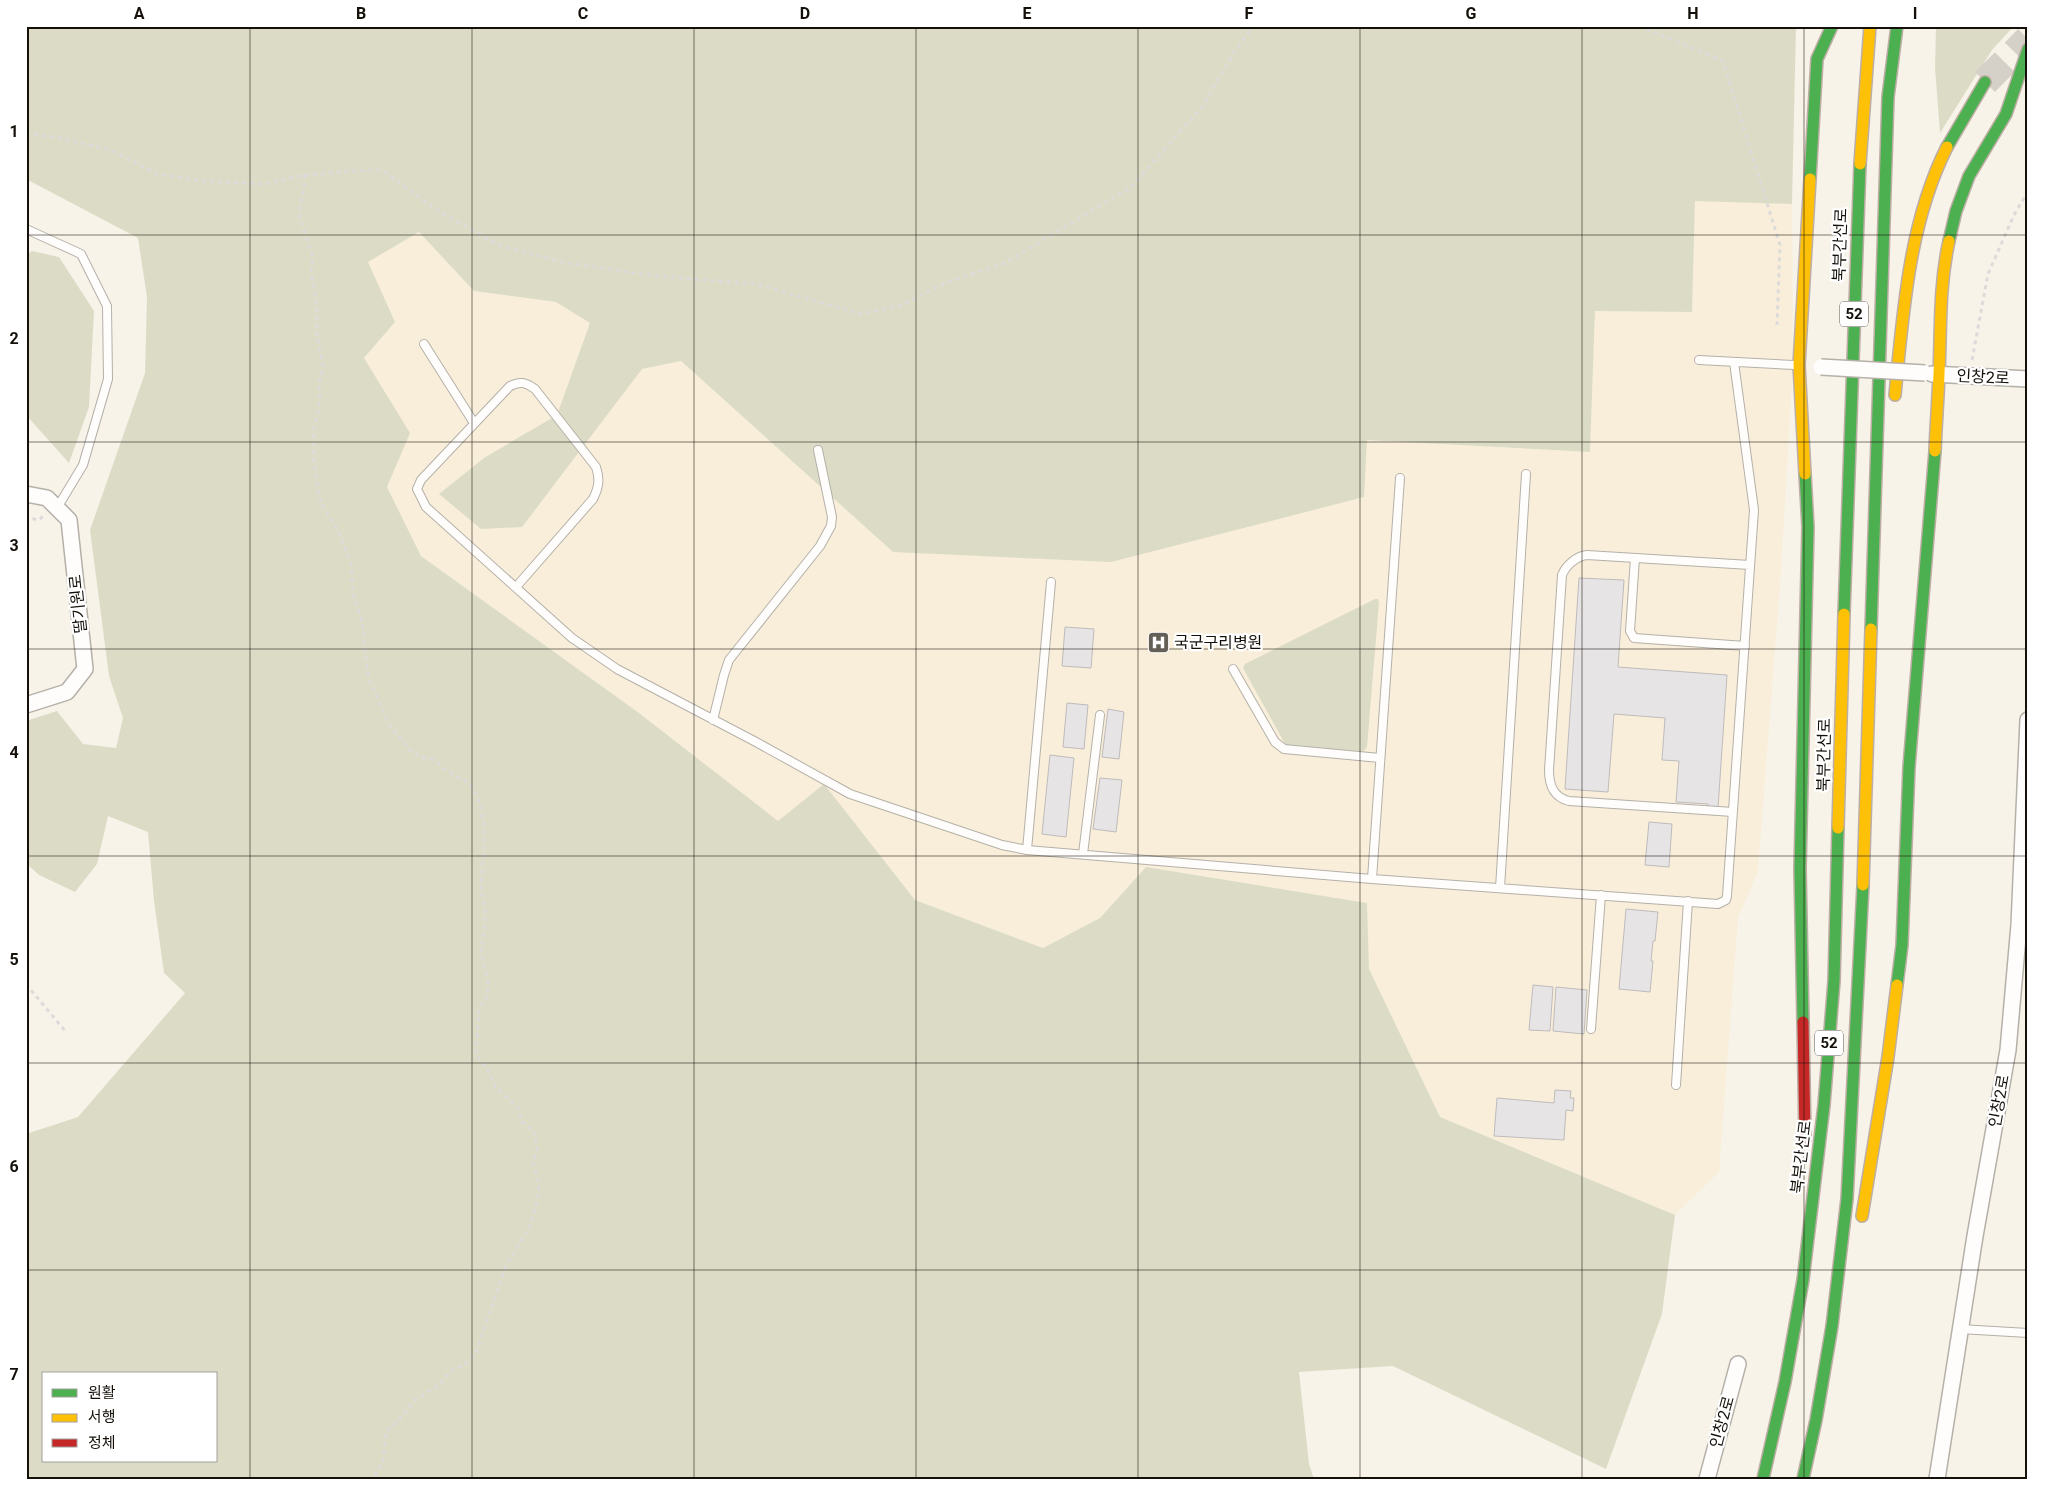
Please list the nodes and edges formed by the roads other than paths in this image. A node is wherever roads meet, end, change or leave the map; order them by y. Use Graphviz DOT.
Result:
graph roads {
  1 [pos="1823,26"];
  2 [pos="1832,26"];
  3 [pos="1870,26"];
  4 [pos="1897,26"];
  5 [pos="2028,49"];
  6 [pos="1817,59"];
  7 [pos="1985,82"];
  8 [pos="26,229"];
  9 [pos="424,344"];
  10 [pos="1699,360"];
  11 [pos="1734,362"];
  12 [pos="1799,365"];
  13 [pos="1932,373"];
  14 [pos="2028,379"];
  15 [pos="1894,407"];
  16 [pos="474,423"];
  17 [pos="818,450"];
  18 [pos="1888,462"];
  19 [pos="1526,474"];
  20 [pos="1400,478"];
  21 [pos="26,494"];
  22 [pos="58,508"];
  23 [pos="1636,558"];
  24 [pos="1872,565"];
  25 [pos="1750,566"];
  26 [pos="1051,582"];
  27 [pos="516,587"];
  28 [pos="1745,646"];
  29 [pos="1233,669"];
  30 [pos="26,705"];
  31 [pos="1100,715"];
  32 [pos="713,720"];
  33 [pos="2028,720"];
  34 [pos="1380,758"];
  35 [pos="1733,812"];
  36 [pos="1027,850"];
  37 [pos="1083,854"];
  38 [pos="1372,879"];
  39 [pos="1500,888"];
  40 [pos="1602,895"];
  41 [pos="1688,901"];
  42 [pos="1591,1029"];
  43 [pos="1676,1085"];
  44 [pos="1806,1149"];
  45 [pos="1806,1163"];
  46 [pos="1860,1226"];
  47 [pos="1852,1257"];
  48 [pos="1803,1280"];
  49 [pos="1832,1326"];
  50 [pos="1960,1329"];
  51 [pos="2028,1334"];
  52 [pos="1738,1364"];
  53 [pos="1707,1479"];
  54 [pos="1763,1479"];
  55 [pos="1803,1479"];
  56 [pos="1937,1479"];
  1 -- 6 [label="highway"];
  2 -- 6 [label="highway"];
  3 -- 48 [label="highway, 북부간선로 / 52"];
  4 -- 24 [label="highway, 52"];
  5 -- 13 [label="highway"];
  6 -- 12 [label="highway"];
  7 -- 15 [label="highway"];
  8 -- 22 [label="lane"];
  9 -- 16 [label="lane"];
  10 -- 11 [label="lane"];
  11 -- 12 [label="lane"];
  11 -- 25 [label="lane"];
  12 -- 13 [label="street, 인창2로, bridge"];
  12 -- 44 [label="highway"];
  13 -- 14 [label="street, 인창2로"];
  13 -- 46 [label="highway"];
  16 -- 27 [label="lane"];
  16 -- 27 [label="lane"];
  17 -- 32 [label="lane"];
  18 -- 24 [label="highway"];
  19 -- 39 [label="lane"];
  20 -- 34 [label="lane"];
  21 -- 22 [label="street"];
  22 -- 30 [label="street, 딸기원로"];
  23 -- 25 [label="lane"];
  23 -- 28 [label="lane"];
  23 -- 35 [label="lane"];
  24 -- 49 [label="highway, 52"];
  25 -- 28 [label="lane"];
  26 -- 36 [label="lane"];
  27 -- 32 [label="lane"];
  28 -- 35 [label="lane"];
  29 -- 34 [label="lane"];
  31 -- 37 [label="lane"];
  32 -- 36 [label="lane"];
  33 -- 50 [label="street, 인창2로"];
  34 -- 38 [label="lane"];
  35 -- 41 [label="lane"];
  36 -- 37 [label="lane"];
  37 -- 38 [label="lane"];
  38 -- 39 [label="lane"];
  39 -- 40 [label="lane"];
  40 -- 41 [label="lane"];
  40 -- 42 [label="lane"];
  41 -- 43 [label="lane"];
  45 -- 48 [label="highway"];
  47 -- 49 [label="highway"];
  48 -- 54 [label="highway, 북부간선로 / 52"];
  49 -- 55 [label="highway, 52"];
  50 -- 51 [label="lane"];
  50 -- 56 [label="street, 인창2로"];
  52 -- 53 [label="street, 인창2로"];
}
